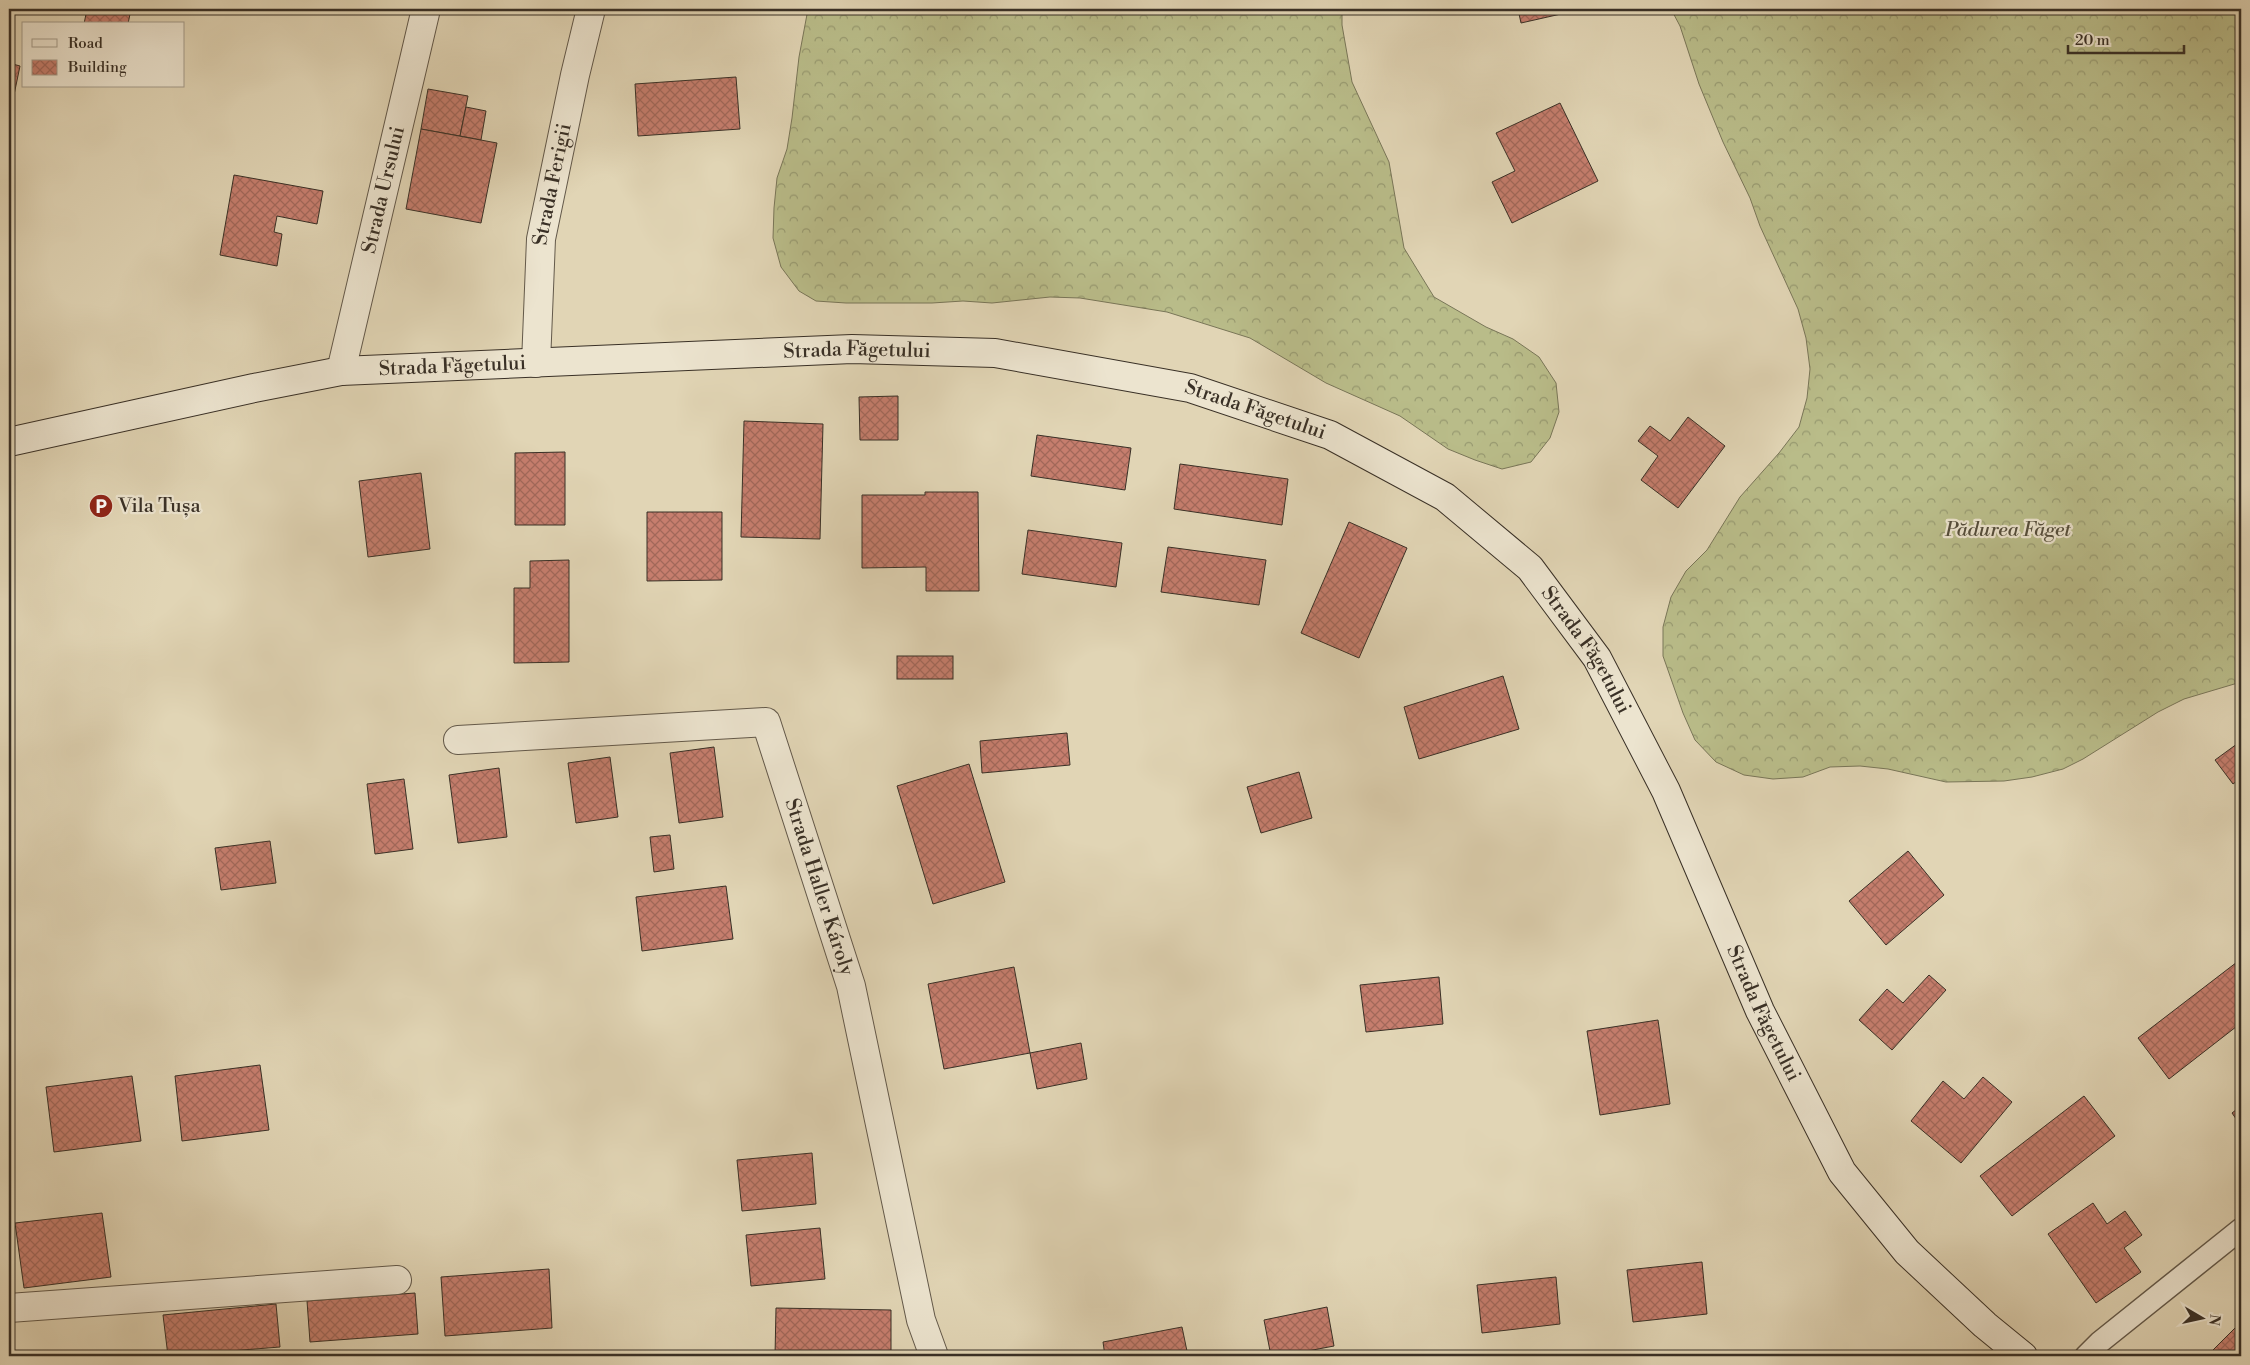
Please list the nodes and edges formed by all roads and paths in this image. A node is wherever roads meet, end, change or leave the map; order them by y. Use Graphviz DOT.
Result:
graph roads {
  1 [pos="426,9"];
  2 [pos="591,9"];
  3 [pos="536,363"];
  4 [pos="341,371"];
  5 [pos="9,442"];
  6 [pos="458,740"];
  7 [pos="2241,1228"];
  8 [pos="397,1280"];
  9 [pos="9,1308"];
  10 [pos="934,1356"];
  11 [pos="2023,1356"];
  12 [pos="2086,1356"];
  1 -- 4 [label="main road, Strada Ursului"];
  2 -- 3 [label="main road, Strada Ferigii"];
  3 -- 4 [label="main road, Strada Făgetului"];
  3 -- 11 [label="main road, Strada Făgetului"];
  4 -- 5 [label="main road, Strada Făgetului"];
  6 -- 10 [label="main road, Strada Haller Károly"];
  7 -- 12 [label="lane"];
  8 -- 9 [label="main road"];
}
